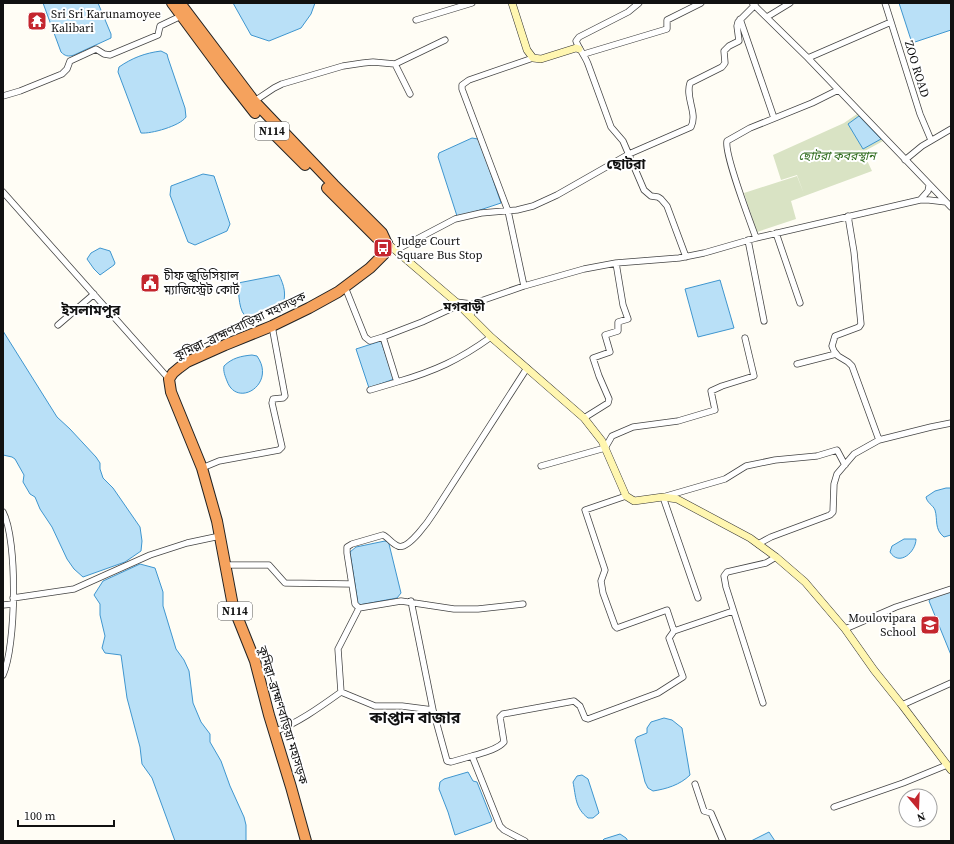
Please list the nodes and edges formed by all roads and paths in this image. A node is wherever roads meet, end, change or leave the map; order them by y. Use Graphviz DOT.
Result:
graph roads {
  1 [pos="172,3"];
  2 [pos="180,3"];
  3 [pos="472,3"];
  4 [pos="512,3"];
  5 [pos="638,3"];
  6 [pos="701,3"];
  7 [pos="790,3"];
  8 [pos="885,3"];
  9 [pos="754,4"];
  10 [pos="181,16"];
  11 [pos="767,17"];
  12 [pos="740,19"];
  13 [pos="416,20"];
  14 [pos="891,22"];
  15 [pos="445,40"];
  16 [pos="576,40"];
  17 [pos="563,52"];
  18 [pos="581,52"];
  19 [pos="534,58"];
  20 [pos="808,58"];
  21 [pos="395,64"];
  22 [pos="838,90"];
  23 [pos="410,94"];
  24 [pos="3,96"];
  25 [pos="251,103"];
  26 [pos="774,118"];
  27 [pos="951,129"];
  28 [pos="931,140"];
  29 [pos="629,154"];
  30 [pos="905,160"];
  31 [pos="929,186"];
  32 [pos="3,192"];
  33 [pos="920,200"];
  34 [pos="946,202"];
  35 [pos="951,207"];
  36 [pos="508,211"];
  37 [pos="848,216"];
  38 [pos="776,233"];
  39 [pos="756,238"];
  40 [pos="748,240"];
  41 [pos="387,243"];
  42 [pos="396,250"];
  43 [pos="686,256"];
  44 [pos="616,263"];
  45 [pos="345,286"];
  46 [pos="524,286"];
  47 [pos="94,294"];
  48 [pos="800,303"];
  49 [pos="458,304"];
  50 [pos="472,304"];
  51 [pos="470,316"];
  52 [pos="764,321"];
  53 [pos="58,325"];
  54 [pos="272,326"];
  55 [pos="383,337"];
  56 [pos="491,337"];
  57 [pos="745,338"];
  58 [pos="836,354"];
  59 [pos="798,364"];
  60 [pos="527,368"];
  61 [pos="169,379"];
  62 [pos="397,382"];
  63 [pos="370,390"];
  64 [pos="584,418"];
  65 [pos="951,423"];
  66 [pos="879,440"];
  67 [pos="605,448"];
  68 [pos="844,465"];
  69 [pos="541,466"];
  70 [pos="202,468"];
  71 [pos="626,496"];
  72 [pos="663,497"];
  73 [pos="3,512"];
  74 [pos="220,536"];
  75 [pos="758,544"];
  76 [pos="776,556"];
  77 [pos="224,565"];
  78 [pos="351,584"];
  79 [pos="951,589"];
  80 [pos="698,598"];
  81 [pos="13,601"];
  82 [pos="411,602"];
  83 [pos="523,604"];
  84 [pos="3,605"];
  85 [pos="359,608"];
  86 [pos="734,611"];
  87 [pos="845,628"];
  88 [pos="674,631"];
  89 [pos="3,675"];
  90 [pos="951,683"];
  91 [pos="341,692"];
  92 [pos="763,703"];
  93 [pos="902,704"];
  94 [pos="433,710"];
  95 [pos="274,732"];
  96 [pos="472,756"];
  97 [pos="949,767"];
  98 [pos="695,784"];
  99 [pos="834,807"];
  100 [pos="306,841"];
  101 [pos="525,841"];
  102 [pos="723,841"];
  1 -- 10 [label="highway, N114"];
  2 -- 25 [label="highway, N114"];
  3 -- 13 [label="street"];
  4 -- 19 [label="street"];
  5 -- 16 [label="street"];
  6 -- 18 [label="street"];
  7 -- 11 [label="street"];
  8 -- 14 [label="street, ZOO ROAD"];
  9 -- 11 [label="street"];
  9 -- 12 [label="street"];
  10 -- 24 [label="street"];
  10 -- 25 [label="highway, N114"];
  11 -- 20 [label="street"];
  12 -- 26 [label="street"];
  12 -- 29 [label="street"];
  14 -- 20 [label="street"];
  14 -- 28 [label="street, ZOO ROAD"];
  15 -- 21 [label="street"];
  16 -- 17 [label="street"];
  16 -- 18 [label="street"];
  17 -- 18 [label="street"];
  17 -- 19 [label="street"];
  18 -- 29 [label="street"];
  19 -- 36 [label="street"];
  20 -- 22 [label="street"];
  21 -- 23 [label="street"];
  21 -- 25 [label="street"];
  22 -- 26 [label="street"];
  22 -- 30 [label="street"];
  25 -- 41 [label="highway, N114"];
  26 -- 39 [label="street"];
  27 -- 28 [label="street"];
  28 -- 30 [label="street"];
  29 -- 36 [label="street"];
  29 -- 43 [label="street"];
  30 -- 31 [label="street"];
  31 -- 33 [label="street"];
  31 -- 34 [label="street"];
  32 -- 47 [label="street"];
  33 -- 34 [label="street"];
  33 -- 37 [label="street"];
  34 -- 35 [label="street"];
  36 -- 42 [label="street"];
  36 -- 46 [label="street"];
  37 -- 38 [label="street"];
  37 -- 58 [label="street"];
  38 -- 39 [label="street"];
  38 -- 48 [label="street"];
  39 -- 40 [label="street"];
  40 -- 43 [label="street"];
  40 -- 52 [label="street"];
  41 -- 42 [label="street"];
  41 -- 45 [label="highway, কুমিল্লা–ব্রাহ্মণবাড়িয়া মহাসড়ক"];
  42 -- 49 [label="street"];
  43 -- 44 [label="street"];
  44 -- 46 [label="street"];
  44 -- 64 [label="street"];
  45 -- 54 [label="highway, কুমিল্লা–ব্রাহ্মণবাড়িয়া মহাসড়ক"];
  45 -- 55 [label="street"];
  46 -- 50 [label="street"];
  47 -- 53 [label="street"];
  47 -- 61 [label="street"];
  49 -- 50 [label="street"];
  49 -- 51 [label="street"];
  49 -- 55 [label="street"];
  50 -- 51 [label="street"];
  51 -- 56 [label="street"];
  54 -- 61 [label="highway, কুমিল্লা–ব্রাহ্মণবাড়িয়া মহাসড়ক"];
  54 -- 70 [label="street"];
  55 -- 62 [label="street"];
  56 -- 60 [label="street"];
  56 -- 62 [label="street"];
  57 -- 67 [label="street"];
  58 -- 59 [label="street"];
  58 -- 66 [label="street"];
  60 -- 64 [label="street"];
  60 -- 78 [label="street"];
  61 -- 70 [label="highway, কুমিল্লা–ব্রাহ্মণবাড়িয়া মহাসড়ক / N114"];
  62 -- 63 [label="street"];
  64 -- 67 [label="street"];
  65 -- 66 [label="street"];
  66 -- 68 [label="street"];
  67 -- 69 [label="street"];
  67 -- 71 [label="street"];
  68 -- 72 [label="street"];
  68 -- 75 [label="street"];
  70 -- 74 [label="highway, কুমিল্লা–ব্রাহ্মণবাড়িয়া মহাসড়ক / N114"];
  71 -- 72 [label="street"];
  71 -- 88 [label="street"];
  72 -- 75 [label="street"];
  72 -- 80 [label="street"];
  73 -- 81 [label="street"];
  74 -- 77 [label="highway, কুমিল্লা–ব্রাহ্মণবাড়িয়া মহাসড়ক / N114"];
  74 -- 81 [label="street"];
  75 -- 76 [label="street"];
  76 -- 86 [label="street"];
  76 -- 87 [label="street"];
  77 -- 78 [label="street"];
  77 -- 95 [label="highway, কুমিল্লা–ব্রাহ্মণবাড়িয়া মহাসড়ক / N114"];
  78 -- 85 [label="street"];
  79 -- 87 [label="street"];
  81 -- 84 [label="street"];
  81 -- 89 [label="street"];
  82 -- 83 [label="street"];
  82 -- 85 [label="street"];
  82 -- 94 [label="street"];
  85 -- 91 [label="street"];
  86 -- 88 [label="street"];
  86 -- 92 [label="street"];
  87 -- 93 [label="street"];
  88 -- 96 [label="street"];
  90 -- 93 [label="street"];
  91 -- 94 [label="street"];
  91 -- 95 [label="street"];
  93 -- 97 [label="street"];
  94 -- 96 [label="street"];
  95 -- 100 [label="highway, কুমিল্লা–ব্রাহ্মণবাড়িয়া মহাসড়ক / N114"];
  96 -- 101 [label="street"];
  97 -- 99 [label="street"];
  98 -- 102 [label="street"];
}
